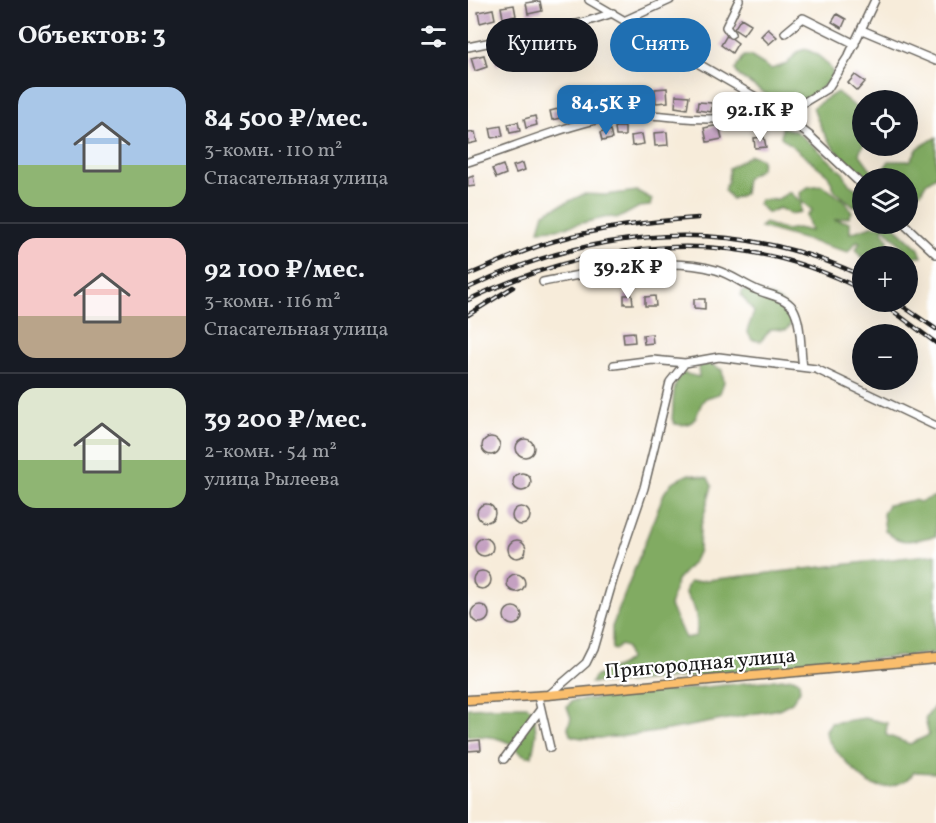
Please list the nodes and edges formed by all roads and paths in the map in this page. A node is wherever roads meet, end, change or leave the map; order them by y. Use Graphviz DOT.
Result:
graph roads {
  1 [pos="589,0"];
  2 [pos="670,0"];
  3 [pos="739,0"];
  4 [pos="875,0"];
  5 [pos="613,13"];
  6 [pos="622,18"];
  7 [pos="630,18"];
  8 [pos="862,30"];
  9 [pos="785,33"];
  10 [pos="731,34"];
  11 [pos="855,44"];
  12 [pos="468,47"];
  13 [pos="936,61"];
  14 [pos="711,70"];
  15 [pos="766,103"];
  16 [pos="783,115"];
  17 [pos="468,162"];
  18 [pos="852,176"];
  19 [pos="915,234"];
  20 [pos="936,254"];
  21 [pos="543,282"];
  22 [pos="685,363"];
  23 [pos="614,365"];
  24 [pos="802,367"];
  25 [pos="936,426"];
  26 [pos="936,659"];
  27 [pos="548,695"];
  28 [pos="538,696"];
  29 [pos="468,700"];
  30 [pos="540,710"];
  31 [pos="550,748"];
  32 [pos="504,759"];
  1 -- 5 [label="street"];
  2 -- 7 [label="street"];
  3 -- 10 [label="street"];
  4 -- 8 [label="street"];
  5 -- 6 [label="street"];
  5 -- 12 [label="street"];
  8 -- 11 [label="street"];
  8 -- 13 [label="street"];
  9 -- 11 [label="street"];
  11 -- 16 [label="street"];
  14 -- 15 [label="street"];
  15 -- 16 [label="street"];
  15 -- 17 [label="street"];
  16 -- 18 [label="street"];
  19 -- 20 [label="street"];
  21 -- 24 [label="street"];
  22 -- 23 [label="street"];
  22 -- 24 [label="street"];
  22 -- 27 [label="street"];
  24 -- 25 [label="street"];
  26 -- 27 [label="main road, Пригородная улица"];
  27 -- 28 [label="main road, Пригородная улица"];
  28 -- 29 [label="main road, Пригородная улица"];
  28 -- 30 [label="street"];
  30 -- 31 [label="street"];
  30 -- 32 [label="street"];
}
